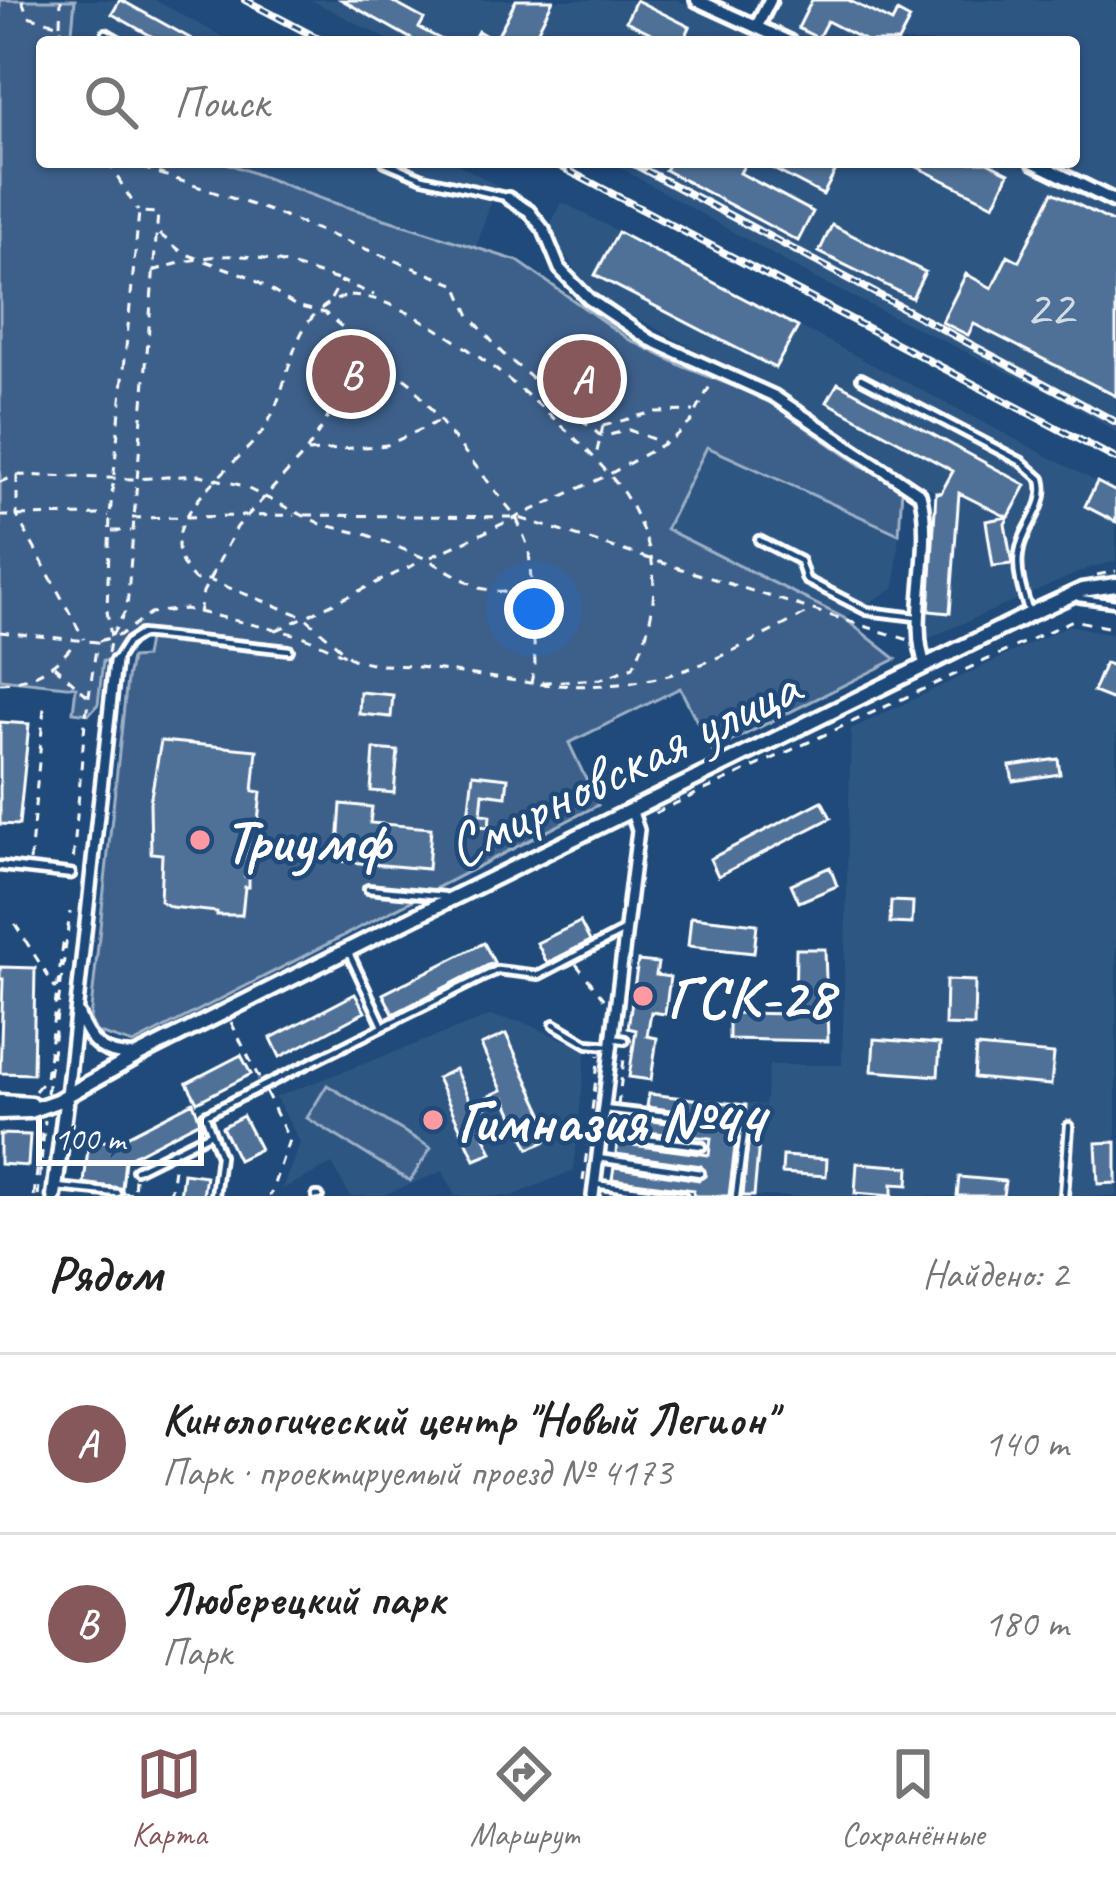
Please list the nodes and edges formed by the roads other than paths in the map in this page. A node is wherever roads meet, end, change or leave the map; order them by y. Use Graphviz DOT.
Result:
graph roads {
  1 [pos="697,0"];
  2 [pos="770,0"];
  3 [pos="757,26"];
  4 [pos="106,33"];
  5 [pos="111,36"];
  6 [pos="777,36"];
  7 [pos="399,168"];
  8 [pos="1046,168"];
  9 [pos="508,198"];
  10 [pos="1116,202"];
  11 [pos="861,378"];
  12 [pos="759,540"];
  13 [pos="1116,585"];
  14 [pos="1067,597"];
  15 [pos="1116,604"];
  16 [pos="1030,614"];
  17 [pos="922,617"];
  18 [pos="290,650"];
  19 [pos="115,662"];
  20 [pos="926,666"];
  21 [pos="632,812"];
  22 [pos="0,866"];
  23 [pos="72,870"];
  24 [pos="368,889"];
  25 [pos="456,897"];
  26 [pos="626,930"];
  27 [pos="348,950"];
  28 [pos="78,1010"];
  29 [pos="554,1024"];
  30 [pos="383,1026"];
  31 [pos="615,1046"];
  32 [pos="139,1055"];
  33 [pos="67,1095"];
  34 [pos="0,1102"];
  35 [pos="44,1107"];
  36 [pos="604,1109"];
  37 [pos="0,1112"];
  38 [pos="1069,1126"];
  39 [pos="63,1132"];
  40 [pos="212,1133"];
  41 [pos="601,1134"];
  42 [pos="703,1146"];
  43 [pos="598,1159"];
  44 [pos="136,1170"];
  45 [pos="700,1173"];
  46 [pos="594,1190"];
  47 [pos="55,1191"];
  48 [pos="118,1194"];
  49 [pos="214,1196"];
  50 [pos="683,1196"];
  51 [pos="736,1196"];
  52 [pos="1064,1196"];
  1 -- 3 [label="street"];
  2 -- 3 [label="street"];
  3 -- 6 [label="street"];
  4 -- 5 [label="lane"];
  7 -- 9 [label="lane"];
  8 -- 10 [label="street"];
  9 -- 17 [label="street"];
  11 -- 16 [label="lane"];
  12 -- 17 [label="lane"];
  13 -- 14 [label="main road, Смирновская улица"];
  14 -- 15 [label="lane"];
  14 -- 16 [label="main road, Смирновская улица"];
  16 -- 20 [label="main road, Смирновская улица"];
  17 -- 20 [label="street"];
  18 -- 19 [label="lane"];
  19 -- 28 [label="street"];
  20 -- 21 [label="main road, Смирновская улица"];
  21 -- 25 [label="main road, Смирновская улица"];
  21 -- 26 [label="street"];
  22 -- 23 [label="street"];
  24 -- 25 [label="lane"];
  25 -- 27 [label="main road, Смирновская улица"];
  26 -- 30 [label="lane"];
  26 -- 31 [label="street"];
  27 -- 30 [label="lane"];
  27 -- 32 [label="main road, Смирновская улица"];
  28 -- 32 [label="street"];
  28 -- 33 [label="street"];
  29 -- 31 [label="lane"];
  30 -- 40 [label="lane"];
  31 -- 36 [label="street"];
  32 -- 33 [label="main road, Смирновская улица"];
  33 -- 35 [label="main road, Смирновская улица"];
  33 -- 39 [label="main road"];
  34 -- 35 [label="main road"];
  35 -- 37 [label="main road, Смирновская улица"];
  35 -- 39 [label="main road"];
  36 -- 41 [label="street"];
  36 -- 51 [label="lane"];
  38 -- 52 [label="lane"];
  39 -- 47 [label="main road"];
  40 -- 44 [label="lane"];
  40 -- 49 [label="lane"];
  41 -- 42 [label="lane"];
  41 -- 43 [label="street"];
  43 -- 45 [label="lane"];
  43 -- 46 [label="street"];
  46 -- 50 [label="lane"];
  47 -- 48 [label="lane"];
}
